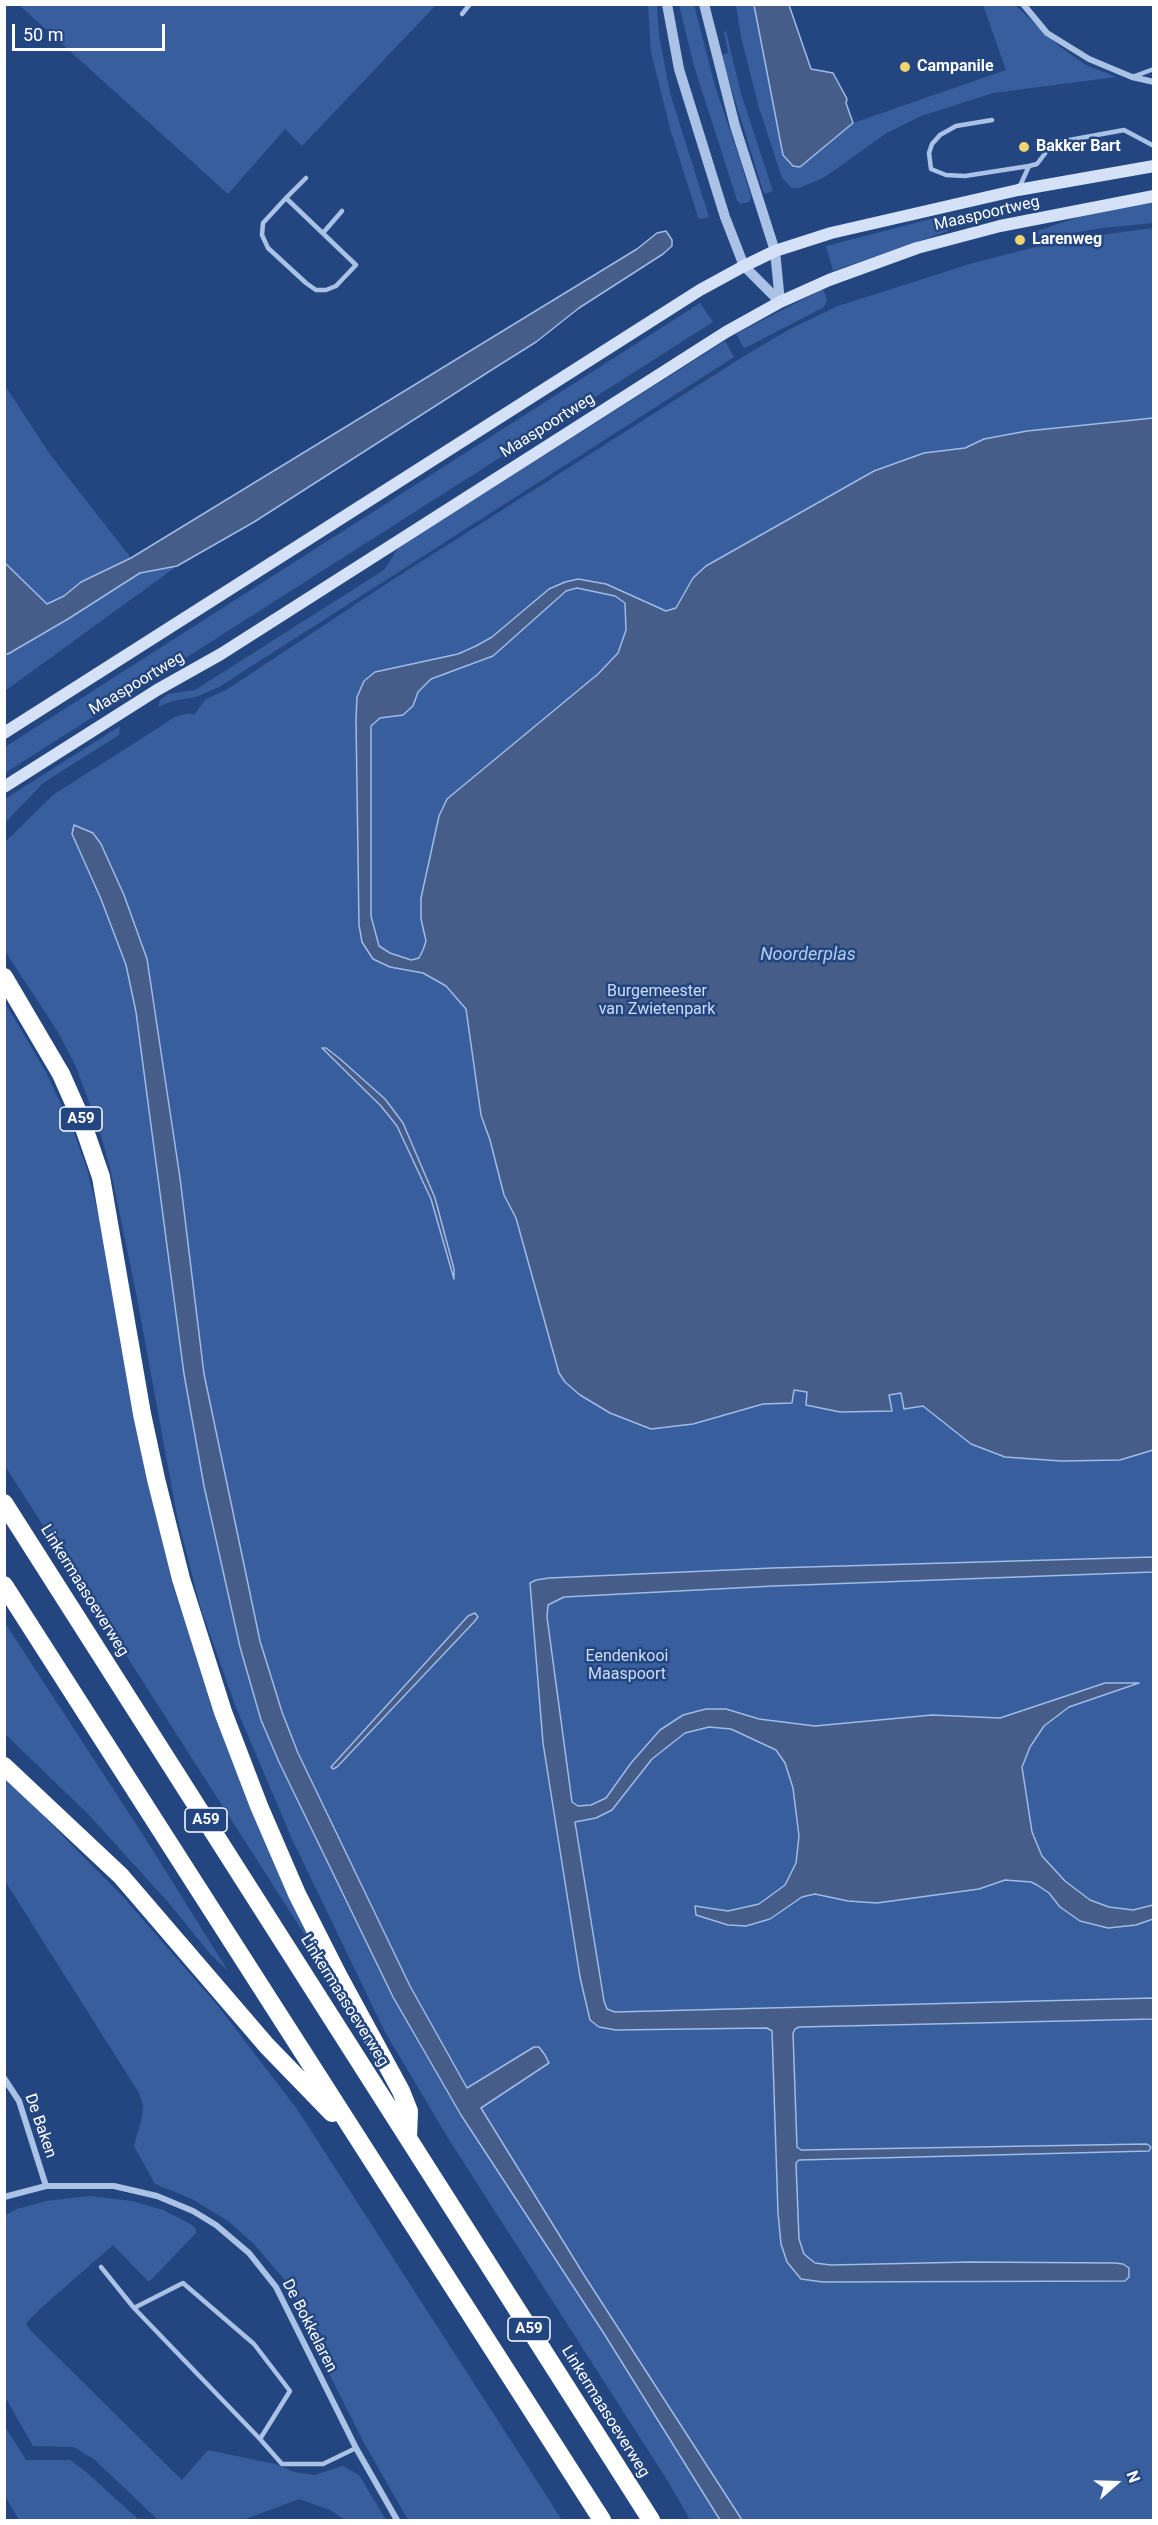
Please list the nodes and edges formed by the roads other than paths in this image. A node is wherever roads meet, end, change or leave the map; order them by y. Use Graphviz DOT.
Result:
graph roads {
  1 [pos="470,4"];
  2 [pos="668,4"];
  3 [pos="704,4"];
  4 [pos="1023,4"];
  5 [pos="462,14"];
  6 [pos="1154,69"];
  7 [pos="1132,77"];
  8 [pos="1154,82"];
  9 [pos="992,120"];
  10 [pos="1154,146"];
  11 [pos="1029,166"];
  12 [pos="1154,166"];
  13 [pos="306,178"];
  14 [pos="1018,190"];
  15 [pos="1154,196"];
  16 [pos="286,198"];
  17 [pos="342,211"];
  18 [pos="323,233"];
  19 [pos="775,251"];
  20 [pos="744,266"];
  21 [pos="780,302"];
  22 [pos="4,733"];
  23 [pos="4,787"];
  24 [pos="4,977"];
  25 [pos="4,1503"];
  26 [pos="4,1585"];
  27 [pos="4,1766"];
  28 [pos="4,2078"];
  29 [pos="408,2138"];
  30 [pos="362,2145"];
  31 [pos="46,2186"];
  32 [pos="4,2197"];
  33 [pos="101,2267"];
  34 [pos="134,2308"];
  35 [pos="260,2439"];
  36 [pos="356,2448"];
  37 [pos="398,2520"];
  38 [pos="602,2520"];
  39 [pos="651,2520"];
  1 -- 5 [label="lane"];
  2 -- 20 [label="street"];
  3 -- 19 [label="street"];
  4 -- 7 [label="street"];
  6 -- 7 [label="lane"];
  7 -- 8 [label="street"];
  9 -- 11 [label="lane"];
  10 -- 11 [label="lane"];
  11 -- 14 [label="lane"];
  12 -- 14 [label="main road, Maaspoortweg"];
  13 -- 16 [label="lane"];
  14 -- 19 [label="main road, Maaspoortweg"];
  15 -- 21 [label="main road, Maaspoortweg"];
  16 -- 18 [label="lane"];
  16 -- 18 [label="lane"];
  17 -- 18 [label="lane"];
  19 -- 20 [label="main road, Maaspoortweg"];
  19 -- 21 [label="street"];
  20 -- 21 [label="street"];
  20 -- 22 [label="main road, Maaspoortweg"];
  21 -- 23 [label="main road, Maaspoortweg"];
  24 -- 29 [label="highway, A59"];
  25 -- 29 [label="highway, Linkermaasoeverweg / A59"];
  26 -- 30 [label="highway, A59"];
  27 -- 30 [label="highway, A59"];
  28 -- 31 [label="street, De Baken"];
  29 -- 39 [label="highway, Linkermaasoeverweg / A59"];
  30 -- 38 [label="highway, A59"];
  31 -- 32 [label="street, De Bokkelaren"];
  31 -- 36 [label="street, De Bokkelaren"];
  33 -- 34 [label="lane"];
  34 -- 35 [label="lane"];
  34 -- 35 [label="lane"];
  35 -- 36 [label="lane"];
  36 -- 37 [label="street, De Bokkelaren"];
}
